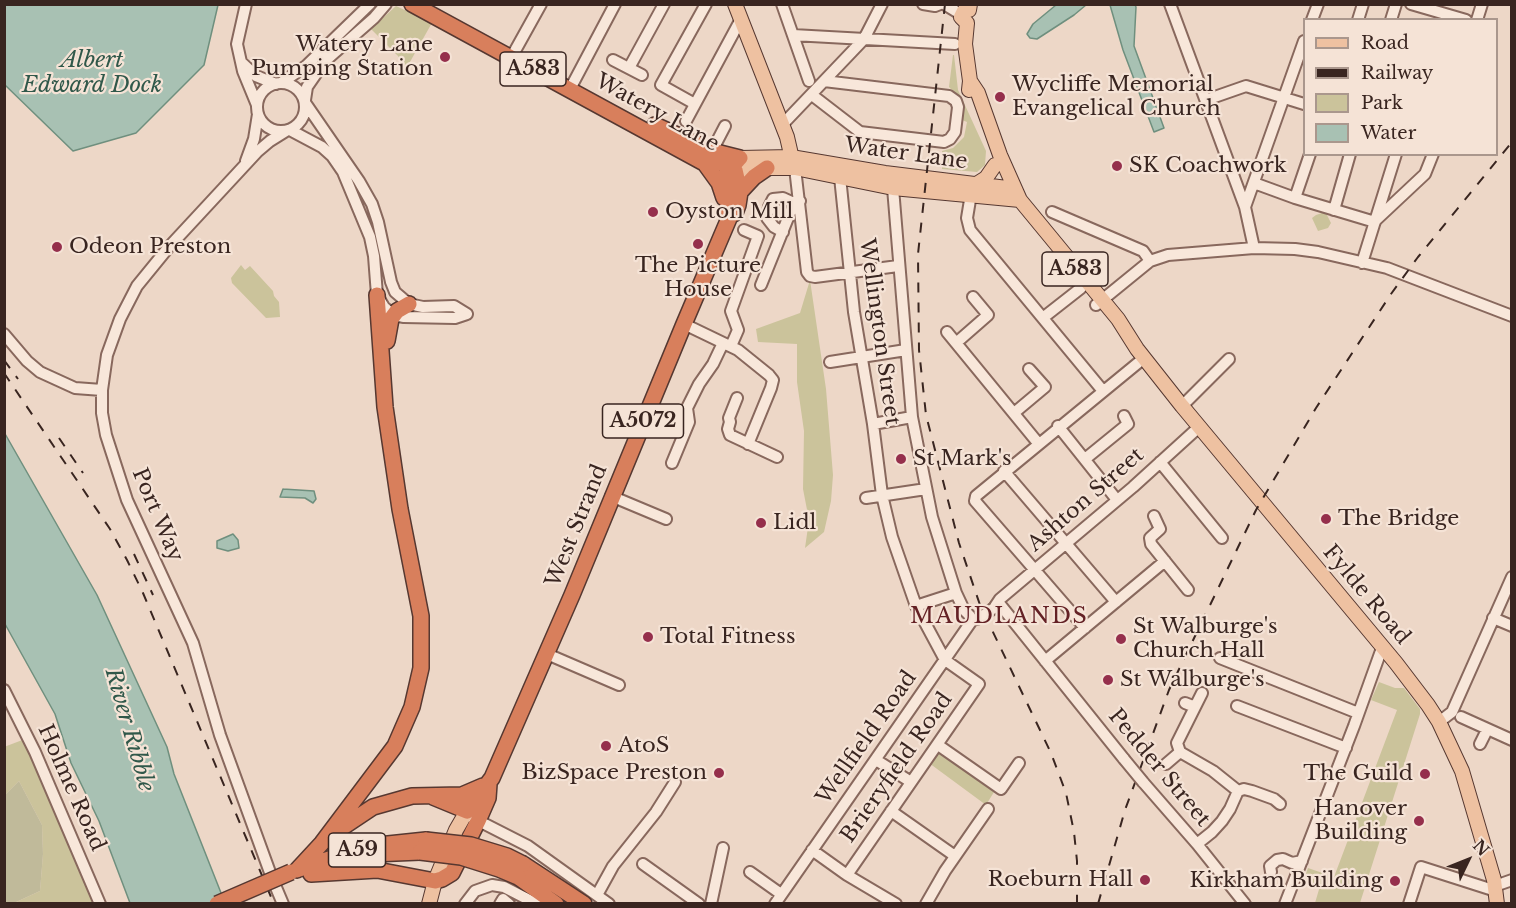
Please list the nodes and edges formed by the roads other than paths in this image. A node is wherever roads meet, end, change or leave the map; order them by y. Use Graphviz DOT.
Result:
graph roads {
  1 [pos="246,4"];
  2 [pos="370,4"];
  3 [pos="386,4"];
  4 [pos="412,4"];
  5 [pos="434,4"];
  6 [pos="541,4"];
  7 [pos="615,4"];
  8 [pos="664,4"];
  9 [pos="706,4"];
  10 [pos="735,4"];
  11 [pos="783,4"];
  12 [pos="882,4"];
  13 [pos="922,4"];
  14 [pos="942,4"];
  15 [pos="1170,4"];
  16 [pos="1412,4"];
  17 [pos="1435,11"];
  18 [pos="967,13"];
  19 [pos="1459,18"];
  20 [pos="741,19"];
  21 [pos="793,35"];
  22 [pos="864,39"];
  23 [pos="955,44"];
  24 [pos="1303,47"];
  25 [pos="513,53"];
  26 [pos="239,60"];
  27 [pos="613,60"];
  28 [pos="629,68"];
  29 [pos="642,75"];
  30 [pos="809,81"];
  31 [pos="824,81"];
  32 [pos="970,81"];
  33 [pos="278,83"];
  34 [pos="572,86"];
  35 [pos="812,95"];
  36 [pos="1285,98"];
  37 [pos="1206,100"];
  38 [pos="305,102"];
  39 [pos="1303,103"];
  40 [pos="695,104"];
  41 [pos="257,110"];
  42 [pos="725,126"];
  43 [pos="288,131"];
  44 [pos="784,131"];
  45 [pos="681,133"];
  46 [pos="693,144"];
  47 [pos="1310,156"];
  48 [pos="1349,156"];
  49 [pos="1395,156"];
  50 [pos="1432,156"];
  51 [pos="709,158"];
  52 [pos="809,160"];
  53 [pos="793,162"];
  54 [pos="738,165"];
  55 [pos="995,165"];
  56 [pos="767,168"];
  57 [pos="243,170"];
  58 [pos="840,177"];
  59 [pos="1254,183"];
  60 [pos="893,188"];
  61 [pos="973,190"];
  62 [pos="1012,194"];
  63 [pos="1295,198"];
  64 [pos="797,202"];
  65 [pos="733,203"];
  66 [pos="1245,207"];
  67 [pos="1334,210"];
  68 [pos="1052,212"];
  69 [pos="1375,222"];
  70 [pos="744,230"];
  71 [pos="783,232"];
  72 [pos="1254,248"];
  73 [pos="1150,261"];
  74 [pos="1362,262"];
  75 [pos="898,266"];
  76 [pos="849,273"];
  77 [pos="761,285"];
  78 [pos="1081,288"];
  79 [pos="377,296"];
  80 [pos="973,297"];
  81 [pos="1099,302"];
  82 [pos="409,304"];
  83 [pos="393,315"];
  84 [pos="1512,316"];
  85 [pos="1044,317"];
  86 [pos="684,324"];
  87 [pos="947,332"];
  88 [pos="4,334"];
  89 [pos="956,343"];
  90 [pos="727,345"];
  91 [pos="906,350"];
  92 [pos="1141,353"];
  93 [pos="862,357"];
  94 [pos="1229,359"];
  95 [pos="830,362"];
  96 [pos="1029,369"];
  97 [pos="102,390"];
  98 [pos="1103,391"];
  99 [pos="737,398"];
  100 [pos="1182,406"];
  101 [pos="385,407"];
  102 [pos="1014,413"];
  103 [pos="1124,416"];
  104 [pos="912,417"];
  105 [pos="873,424"];
  106 [pos="1059,426"];
  107 [pos="1199,427"];
  108 [pos="1038,443"];
  109 [pos="748,444"];
  110 [pos="777,457"];
  111 [pos="1085,459"];
  112 [pos="1160,462"];
  113 [pos="672,463"];
  114 [pos="1004,471"];
  115 [pos="926,489"];
  116 [pos="882,495"];
  117 [pos="611,496"];
  118 [pos="866,498"];
  119 [pos="1117,500"];
  120 [pos="1154,516"];
  121 [pos="666,519"];
  122 [pos="1221,538"];
  123 [pos="1067,543"];
  124 [pos="1165,561"];
  125 [pos="1035,570"];
  126 [pos="1511,581"];
  127 [pos="1188,591"];
  128 [pos="956,593"];
  129 [pos="1116,602"];
  130 [pos="996,605"];
  131 [pos="916,606"];
  132 [pos="1493,618"];
  133 [pos="975,619"];
  134 [pos="1512,626"];
  135 [pos="1085,628"];
  136 [pos="1382,648"];
  137 [pos="547,654"];
  138 [pos="1220,658"];
  139 [pos="945,660"];
  140 [pos="1045,661"];
  141 [pos="619,685"];
  142 [pos="4,690"];
  143 [pos="1202,693"];
  144 [pos="1237,706"];
  145 [pos="1358,713"];
  146 [pos="1461,717"];
  147 [pos="1439,722"];
  148 [pos="1487,730"];
  149 [pos="1512,740"];
  150 [pos="1480,744"];
  151 [pos="938,745"];
  152 [pos="1346,748"];
  153 [pos="1180,752"];
  154 [pos="876,760"];
  155 [pos="1019,763"];
  156 [pos="1166,764"];
  157 [pos="675,782"];
  158 [pos="911,782"];
  159 [pos="489,784"];
  160 [pos="1238,791"];
  161 [pos="433,797"];
  162 [pos="1278,798"];
  163 [pos="988,809"];
  164 [pos="891,811"];
  165 [pos="472,816"];
  166 [pos="322,843"];
  167 [pos="1197,844"];
  168 [pos="723,848"];
  169 [pos="812,850"];
  170 [pos="955,856"];
  171 [pos="1302,861"];
  172 [pos="643,864"];
  173 [pos="764,866"];
  174 [pos="521,871"];
  175 [pos="1271,872"];
  176 [pos="452,873"];
  177 [pos="298,874"];
  178 [pos="847,875"];
  179 [pos="1512,880"];
  180 [pos="435,881"];
  181 [pos="1496,894"];
  182 [pos="591,899"];
  183 [pos="778,899"];
  184 [pos="100,903"];
  185 [pos="217,903"];
  186 [pos="242,903"];
  187 [pos="283,903"];
  188 [pos="429,903"];
  189 [pos="436,903"];
  190 [pos="465,903"];
  191 [pos="537,903"];
  192 [pos="556,903"];
  193 [pos="609,903"];
  194 [pos="699,903"];
  195 [pos="711,903"];
  196 [pos="896,903"];
  197 [pos="926,903"];
  198 [pos="1245,903"];
  199 [pos="1285,903"];
  200 [pos="1409,903"];
  1 -- 26 [label="street"];
  2 -- 33 [label="street"];
  3 -- 38 [label="street"];
  4 -- 25 [label="highway, Watery Lane / A583"];
  5 -- 25 [label="highway, Watery Lane / A583"];
  6 -- 25 [label="street"];
  7 -- 34 [label="street"];
  8 -- 28 [label="street"];
  9 -- 40 [label="street"];
  10 -- 20 [label="main road"];
  11 -- 21 [label="street"];
  12 -- 22 [label="street"];
  13 -- 14 [label="street"];
  14 -- 18 [label="street"];
  15 -- 37 [label="street"];
  16 -- 17 [label="street"];
  17 -- 19 [label="street"];
  18 -- 32 [label="main road"];
  20 -- 40 [label="street"];
  20 -- 44 [label="main road"];
  21 -- 22 [label="street"];
  21 -- 30 [label="street"];
  22 -- 23 [label="street"];
  22 -- 31 [label="street"];
  24 -- 36 [label="street"];
  25 -- 34 [label="highway, Watery Lane / A583"];
  26 -- 33 [label="street"];
  26 -- 41 [label="street"];
  27 -- 28 [label="street"];
  28 -- 29 [label="street"];
  31 -- 35 [label="street"];
  31 -- 35 [label="street"];
  32 -- 55 [label="main road"];
  32 -- 62 [label="main road"];
  33 -- 38 [label="street"];
  33 -- 41 [label="street"];
  34 -- 45 [label="highway, Watery Lane / A583"];
  35 -- 44 [label="street"];
  36 -- 37 [label="street"];
  36 -- 39 [label="street"];
  36 -- 59 [label="street"];
  37 -- 66 [label="street"];
  38 -- 43 [label="street"];
  38 -- 82 [label="street"];
  40 -- 45 [label="street"];
  41 -- 43 [label="street"];
  41 -- 57 [label="street, Port Way"];
  42 -- 51 [label="street"];
  43 -- 57 [label="street, Port Way"];
  43 -- 79 [label="street"];
  44 -- 52 [label="main road"];
  44 -- 53 [label="main road"];
  44 -- 54 [label="main road"];
  45 -- 46 [label="highway, Watery Lane / A583"];
  45 -- 51 [label="highway, Watery Lane / A583"];
  46 -- 51 [label="highway, Watery Lane / A583"];
  46 -- 54 [label="highway"];
  47 -- 63 [label="street"];
  48 -- 67 [label="street"];
  49 -- 69 [label="street"];
  50 -- 69 [label="street"];
  51 -- 54 [label="highway, Watery Lane / A583"];
  51 -- 65 [label="highway"];
  52 -- 53 [label="main road, Water Lane / A583"];
  52 -- 61 [label="main road, Water Lane / A583"];
  53 -- 54 [label="main road, Watery Lane / A583"];
  53 -- 56 [label="main road, Watery Lane / A583"];
  53 -- 58 [label="main road, Water Lane / A583"];
  53 -- 64 [label="street"];
  54 -- 56 [label="main road, Watery Lane / A583"];
  54 -- 65 [label="highway"];
  55 -- 61 [label="main road"];
  55 -- 62 [label="main road"];
  56 -- 65 [label="highway, A5072"];
  57 -- 97 [label="street, Port Way"];
  58 -- 60 [label="main road, Water Lane / A583"];
  58 -- 76 [label="street, Wellington Street"];
  59 -- 63 [label="street"];
  59 -- 66 [label="street"];
  60 -- 61 [label="main road, Water Lane / A583"];
  60 -- 75 [label="street"];
  61 -- 62 [label="main road, Water Lane / A583"];
  61 -- 85 [label="street"];
  62 -- 78 [label="main road, Fylde Road / A583"];
  62 -- 81 [label="main road, Fylde Road / A583"];
  63 -- 67 [label="street"];
  64 -- 71 [label="street"];
  64 -- 71 [label="street"];
  64 -- 76 [label="street"];
  65 -- 86 [label="highway, West Strand / A5072"];
  66 -- 72 [label="street"];
  67 -- 69 [label="street"];
  68 -- 73 [label="street"];
  69 -- 74 [label="street"];
  70 -- 90 [label="street"];
  71 -- 77 [label="street"];
  72 -- 73 [label="street"];
  72 -- 74 [label="street"];
  73 -- 81 [label="street"];
  74 -- 84 [label="street"];
  75 -- 76 [label="street"];
  75 -- 91 [label="street"];
  76 -- 93 [label="street, Wellington Street"];
  78 -- 81 [label="main road, Fylde Road / A583"];
  78 -- 85 [label="street"];
  79 -- 83 [label="street"];
  79 -- 101 [label="highway"];
  80 -- 89 [label="street"];
  81 -- 92 [label="main road, Fylde Road / A583"];
  82 -- 83 [label="highway"];
  82 -- 83 [label="street"];
  83 -- 101 [label="highway"];
  85 -- 98 [label="street"];
  86 -- 90 [label="street"];
  86 -- 117 [label="highway, West Strand / A5072"];
  87 -- 89 [label="street"];
  88 -- 97 [label="street"];
  89 -- 102 [label="street"];
  90 -- 109 [label="street"];
  90 -- 113 [label="street"];
  91 -- 93 [label="street"];
  91 -- 104 [label="street"];
  92 -- 98 [label="street"];
  92 -- 100 [label="main road, Fylde Road / A583"];
  93 -- 95 [label="street"];
  93 -- 105 [label="street, Wellington Street"];
  94 -- 100 [label="street"];
  96 -- 102 [label="street"];
  97 -- 187 [label="street, Port Way"];
  98 -- 106 [label="street"];
  99 -- 109 [label="street"];
  100 -- 107 [label="main road, Fylde Road / A583"];
  101 -- 166 [label="highway"];
  102 -- 108 [label="street"];
  103 -- 111 [label="street"];
  104 -- 105 [label="street"];
  104 -- 115 [label="street"];
  105 -- 116 [label="street, Wellington Street"];
  106 -- 108 [label="street"];
  106 -- 111 [label="street"];
  107 -- 112 [label="street, Ashton Street"];
  107 -- 136 [label="main road, Fylde Road / A583"];
  108 -- 114 [label="street"];
  109 -- 110 [label="street"];
  111 -- 119 [label="street"];
  112 -- 119 [label="street, Ashton Street"];
  112 -- 122 [label="street"];
  114 -- 123 [label="street"];
  114 -- 125 [label="street"];
  115 -- 116 [label="street"];
  115 -- 128 [label="street"];
  116 -- 118 [label="street"];
  116 -- 131 [label="street, Wellington Street"];
  117 -- 121 [label="street"];
  117 -- 137 [label="highway, West Strand / A5072"];
  119 -- 123 [label="street, Ashton Street"];
  120 -- 124 [label="street"];
  123 -- 125 [label="street, Ashton Street"];
  123 -- 129 [label="street"];
  124 -- 127 [label="street"];
  124 -- 129 [label="street"];
  125 -- 130 [label="street, Ashton Street"];
  125 -- 135 [label="street"];
  126 -- 132 [label="street"];
  128 -- 131 [label="street"];
  128 -- 133 [label="street"];
  129 -- 135 [label="street"];
  130 -- 133 [label="street, Wellfield Road, bridge"];
  130 -- 140 [label="street, Pedder Street"];
  131 -- 139 [label="street, Wellington Street"];
  132 -- 134 [label="street"];
  132 -- 147 [label="street"];
  133 -- 139 [label="street, Wellfield Road"];
  135 -- 140 [label="street"];
  136 -- 145 [label="street"];
  136 -- 147 [label="main road, Fylde Road / A583"];
  137 -- 141 [label="street"];
  137 -- 159 [label="highway, West Strand / A5072"];
  138 -- 145 [label="street"];
  139 -- 151 [label="street, Brieryfield Road"];
  139 -- 154 [label="street, Wellfield Road"];
  140 -- 167 [label="street, Pedder Street, bridge"];
  142 -- 184 [label="street, Holme Road"];
  143 -- 153 [label="street"];
  144 -- 152 [label="street"];
  145 -- 152 [label="street"];
  146 -- 148 [label="street"];
  147 -- 181 [label="main road, Fylde Road / A583"];
  148 -- 149 [label="street"];
  148 -- 150 [label="street"];
  151 -- 155 [label="street"];
  151 -- 158 [label="street, Brieryfield Road"];
  152 -- 171 [label="street"];
  153 -- 156 [label="street"];
  153 -- 160 [label="street"];
  154 -- 158 [label="street"];
  154 -- 169 [label="street, Wellfield Road"];
  157 -- 182 [label="street"];
  158 -- 164 [label="street, Brieryfield Road"];
  159 -- 161 [label="highway"];
  159 -- 165 [label="highway, West Strand / A5072"];
  160 -- 162 [label="street"];
  160 -- 167 [label="street"];
  161 -- 165 [label="highway"];
  161 -- 166 [label="highway"];
  163 -- 170 [label="street"];
  164 -- 170 [label="street"];
  164 -- 178 [label="street, Brieryfield Road"];
  165 -- 176 [label="highway, A5072"];
  165 -- 180 [label="main road"];
  165 -- 182 [label="street"];
  166 -- 177 [label="highway"];
  167 -- 198 [label="street, Pedder Street"];
  168 -- 195 [label="street"];
  169 -- 178 [label="street"];
  169 -- 183 [label="street, Wellfield Road"];
  170 -- 197 [label="street"];
  171 -- 175 [label="street"];
  171 -- 199 [label="street"];
  172 -- 194 [label="street"];
  173 -- 183 [label="street"];
  174 -- 177 [label="highway, A59, bridge"];
  174 -- 182 [label="highway, A59"];
  174 -- 192 [label="highway, A59"];
  176 -- 180 [label="highway"];
  176 -- 189 [label="main road"];
  177 -- 180 [label="highway"];
  177 -- 185 [label="highway, A59, bridge"];
  177 -- 186 [label="highway, A59"];
  178 -- 196 [label="street"];
  179 -- 181 [label="street"];
  180 -- 188 [label="main road"];
  181 -- 200 [label="street"];
  182 -- 193 [label="street"];
  190 -- 191 [label="street"];
}
